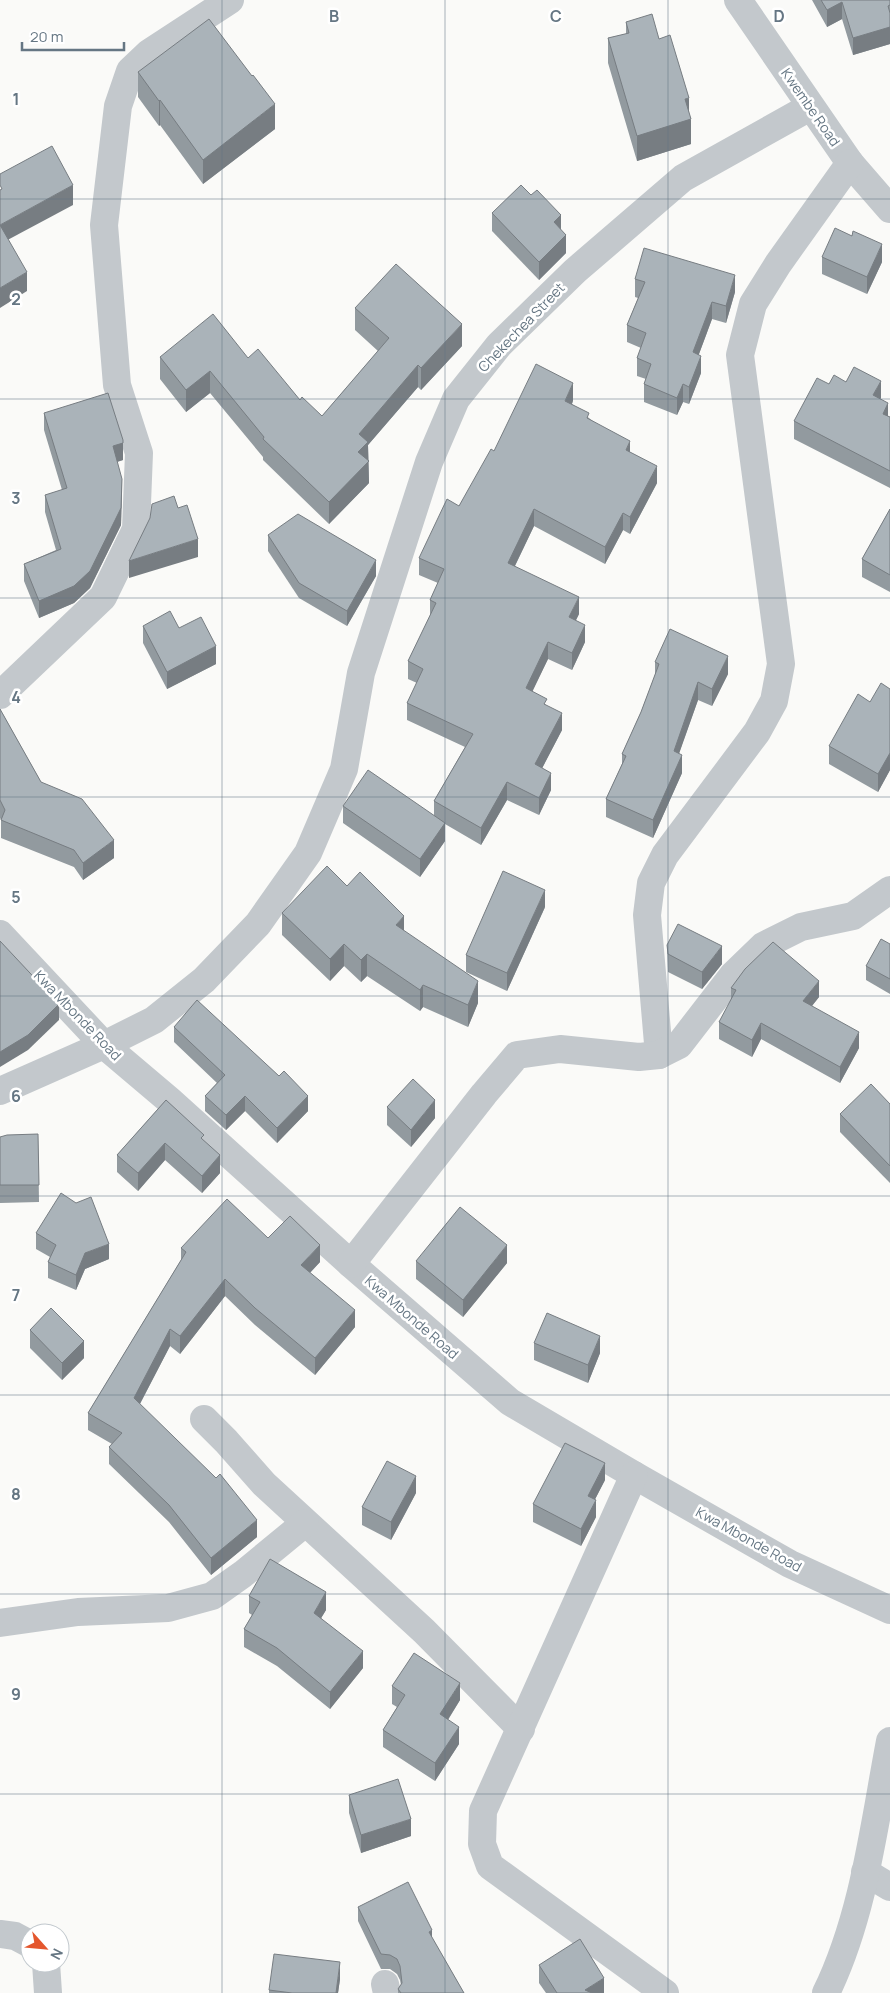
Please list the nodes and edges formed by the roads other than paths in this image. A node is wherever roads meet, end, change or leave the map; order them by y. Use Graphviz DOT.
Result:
graph roads {
  1 [pos="230,0"];
  2 [pos="739,1"];
  3 [pos="810,107"];
  4 [pos="850,163"];
  5 [pos="890,209"];
  6 [pos="0,696"];
  7 [pos="890,890"];
  8 [pos="0,934"];
  9 [pos="104,1045"];
  10 [pos="659,1055"];
  11 [pos="0,1091"];
  12 [pos="351,1264"];
  13 [pos="204,1418"];
  14 [pos="634,1475"];
  15 [pos="305,1523"];
  16 [pos="890,1610"];
  17 [pos="0,1622"];
  18 [pos="521,1729"];
  19 [pos="890,1741"];
  20 [pos="865,1872"];
  21 [pos="890,1887"];
  22 [pos="0,1934"];
  23 [pos="20,1939"];
  24 [pos="47,1973"];
  25 [pos="48,1993"];
  26 [pos="665,1993"];
  27 [pos="826,1993"];
  1 -- 6 [label="street"];
  2 -- 3 [label="street, Kwembe Road"];
  3 -- 4 [label="street, Kwembe Road"];
  3 -- 9 [label="street, Chekechea Street"];
  4 -- 5 [label="street, Kwembe Road"];
  4 -- 10 [label="street"];
  7 -- 10 [label="street"];
  8 -- 9 [label="street, Kwa Mbonde Road"];
  9 -- 11 [label="street, Chekechea Street"];
  9 -- 12 [label="street, Kwa Mbonde Road"];
  10 -- 12 [label="street"];
  12 -- 14 [label="street, Kwa Mbonde Road"];
  13 -- 15 [label="street"];
  14 -- 16 [label="street, Kwa Mbonde Road"];
  14 -- 18 [label="street"];
  15 -- 17 [label="street"];
  15 -- 18 [label="street"];
  18 -- 26 [label="street"];
  19 -- 20 [label="street"];
  20 -- 21 [label="street"];
  20 -- 27 [label="street"];
  22 -- 23 [label="street"];
  24 -- 25 [label="street"];
}
